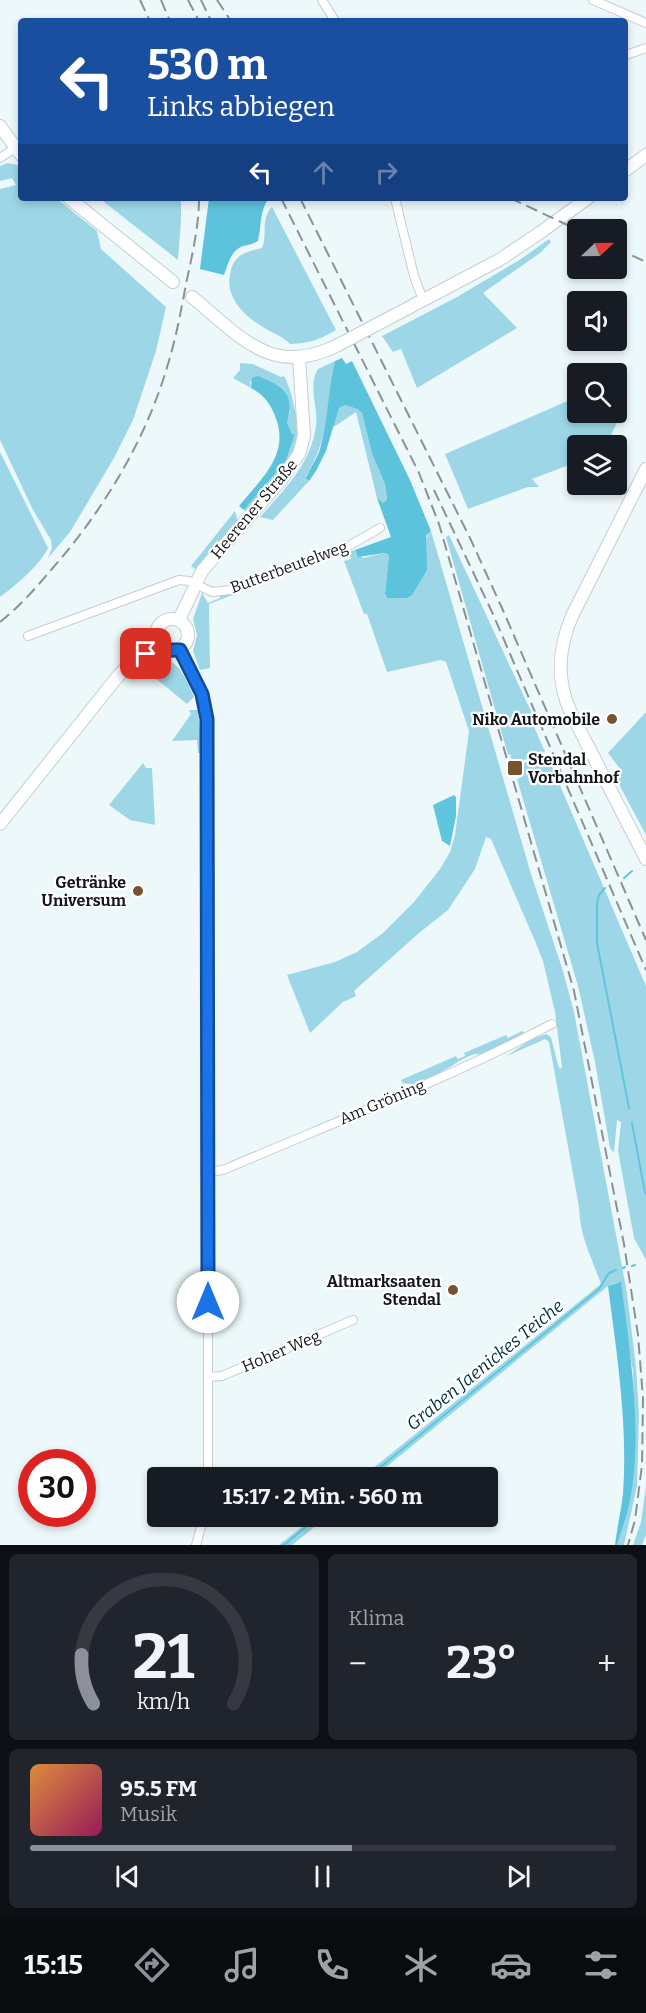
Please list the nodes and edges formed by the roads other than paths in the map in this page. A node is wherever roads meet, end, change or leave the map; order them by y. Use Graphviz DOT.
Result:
graph roads {
  1 [pos="322,0"];
  2 [pos="593,0"];
  3 [pos="333,18"];
  4 [pos="646,23"];
  5 [pos="646,48"];
  6 [pos="628,54"];
  7 [pos="0,126"];
  8 [pos="18,152"];
  9 [pos="646,155"];
  10 [pos="0,158"];
  11 [pos="628,168"];
  12 [pos="73,201"];
  13 [pos="396,201"];
  14 [pos="584,201"];
  15 [pos="173,282"];
  16 [pos="192,297"];
  17 [pos="423,300"];
  18 [pos="299,357"];
  19 [pos="646,468"];
  20 [pos="380,528"];
  21 [pos="195,585"];
  22 [pos="179,620"];
  23 [pos="28,636"];
  24 [pos="159,644"];
  25 [pos="180,650"];
  26 [pos="0,824"];
  27 [pos="646,859"];
  28 [pos="552,1024"];
  29 [pos="209,1172"];
  30 [pos="353,1320"];
  31 [pos="207,1377"];
  32 [pos="208,1467"];
  33 [pos="201,1527"];
  34 [pos="196,1545"];
  1 -- 3 [label="street"];
  2 -- 4 [label="street"];
  5 -- 6 [label="street"];
  7 -- 8 [label="main road"];
  8 -- 10 [label="street"];
  9 -- 11 [label="main road"];
  12 -- 15 [label="main road"];
  13 -- 17 [label="street"];
  14 -- 17 [label="main road"];
  16 -- 18 [label="main road"];
  17 -- 18 [label="main road, bridge"];
  18 -- 21 [label="main road, Heerener Straße"];
  19 -- 27 [label="main road"];
  20 -- 21 [label="street, Butterbeutelweg"];
  21 -- 22 [label="main road, Heerener Straße"];
  21 -- 23 [label="street"];
  22 -- 24 [label="main road"];
  22 -- 25 [label="main road"];
  24 -- 25 [label="main road"];
  24 -- 26 [label="main road"];
  25 -- 29 [label="street"];
  28 -- 29 [label="street, Am Gröning"];
  29 -- 31 [label="street"];
  30 -- 31 [label="street, Hoher Weg"];
  31 -- 32 [label="street"];
  33 -- 34 [label="street"];
}
